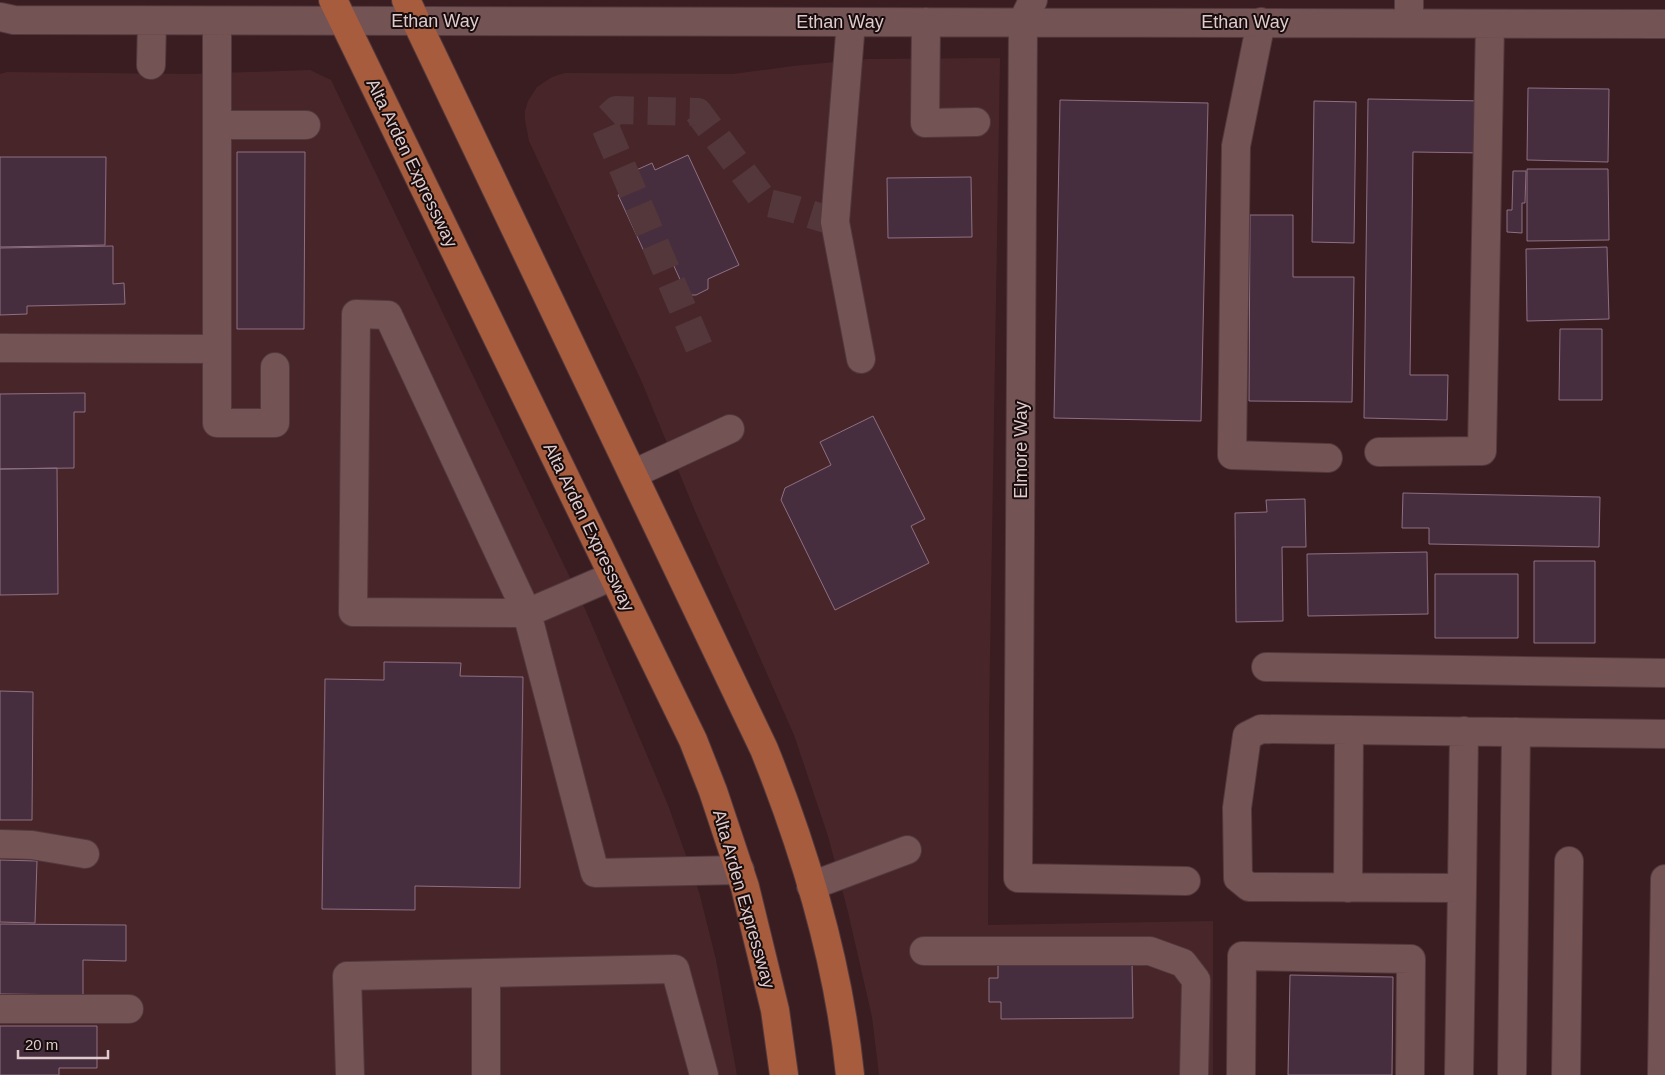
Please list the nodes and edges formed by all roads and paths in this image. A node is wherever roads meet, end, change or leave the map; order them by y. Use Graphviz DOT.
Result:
graph roads {
  1 [pos="338,10"];
  2 [pos="411,11"];
  3 [pos="1028,11"];
  4 [pos="1409,12"];
  5 [pos="5,20"];
  6 [pos="152,20"];
  7 [pos="217,20"];
  8 [pos="851,22"];
  9 [pos="926,22"];
  10 [pos="1261,22"];
  11 [pos="1490,24"];
  12 [pos="1665,24"];
  13 [pos="151,65"];
  14 [pos="976,122"];
  15 [pos="217,125"];
  16 [pos="306,125"];
  17 [pos="0,348"];
  18 [pos="217,349"];
  19 [pos="861,360"];
  20 [pos="275,367"];
  21 [pos="730,429"];
  22 [pos="1379,452"];
  23 [pos="1328,458"];
  24 [pos="632,474"];
  25 [pos="613,576"];
  26 [pos="527,613"];
  27 [pos="1266,667"];
  28 [pos="1665,673"];
  29 [pos="1349,730"];
  30 [pos="1464,731"];
  31 [pos="1516,732"];
  32 [pos="1665,734"];
  33 [pos="0,844"];
  34 [pos="907,850"];
  35 [pos="85,854"];
  36 [pos="1570,861"];
  37 [pos="740,870"];
  38 [pos="1665,878"];
  39 [pos="1186,882"];
  40 [pos="811,886"];
  41 [pos="1348,888"];
  42 [pos="1462,888"];
  43 [pos="924,951"];
  44 [pos="486,973"];
  45 [pos="0,1009"];
  46 [pos="129,1010"];
  47 [pos="1664,1041"];
  48 [pos="350,1075"];
  49 [pos="486,1075"];
  50 [pos="704,1075"];
  51 [pos="784,1075"];
  52 [pos="850,1075"];
  53 [pos="1194,1075"];
  54 [pos="1241,1075"];
  55 [pos="1410,1075"];
  56 [pos="1459,1075"];
  57 [pos="1512,1075"];
  58 [pos="1566,1075"];
  59 [pos="1662,1075"];
  1 -- 2 [label="street, Ethan Way"];
  1 -- 7 [label="street, Ethan Way"];
  1 -- 25 [label="main road, Alta Arden Expressway"];
  2 -- 8 [label="street, Ethan Way"];
  2 -- 24 [label="main road"];
  3 -- 9 [label="street, Ethan Way"];
  3 -- 10 [label="street, Ethan Way"];
  3 -- 39 [label="street, Elmore Way"];
  4 -- 10 [label="street, Ethan Way"];
  4 -- 11 [label="street, Ethan Way"];
  5 -- 6 [label="street, Ethan Way"];
  6 -- 7 [label="street, Ethan Way"];
  6 -- 13 [label="street"];
  7 -- 15 [label="street"];
  8 -- 9 [label="street, Ethan Way"];
  8 -- 19 [label="street"];
  9 -- 14 [label="street"];
  10 -- 23 [label="street"];
  11 -- 12 [label="street, Ethan Way"];
  11 -- 22 [label="street"];
  15 -- 16 [label="street"];
  15 -- 18 [label="street"];
  17 -- 18 [label="street"];
  18 -- 20 [label="street"];
  21 -- 24 [label="street"];
  24 -- 40 [label="main road"];
  25 -- 26 [label="street"];
  25 -- 37 [label="main road, Alta Arden Expressway"];
  26 -- 26 [label="street"];
  26 -- 37 [label="street"];
  27 -- 28 [label="street"];
  29 -- 30 [label="street"];
  29 -- 41 [label="street"];
  29 -- 41 [label="street"];
  30 -- 31 [label="street"];
  30 -- 42 [label="street"];
  31 -- 32 [label="street"];
  31 -- 57 [label="street"];
  33 -- 35 [label="street"];
  34 -- 40 [label="street"];
  36 -- 58 [label="street"];
  37 -- 51 [label="main road, Alta Arden Expressway"];
  38 -- 47 [label="street"];
  40 -- 52 [label="main road"];
  41 -- 42 [label="street"];
  42 -- 56 [label="street"];
  43 -- 53 [label="street"];
  44 -- 48 [label="street"];
  44 -- 49 [label="street"];
  44 -- 50 [label="street"];
  45 -- 46 [label="street"];
  47 -- 59 [label="street"];
  54 -- 55 [label="street"];
}
